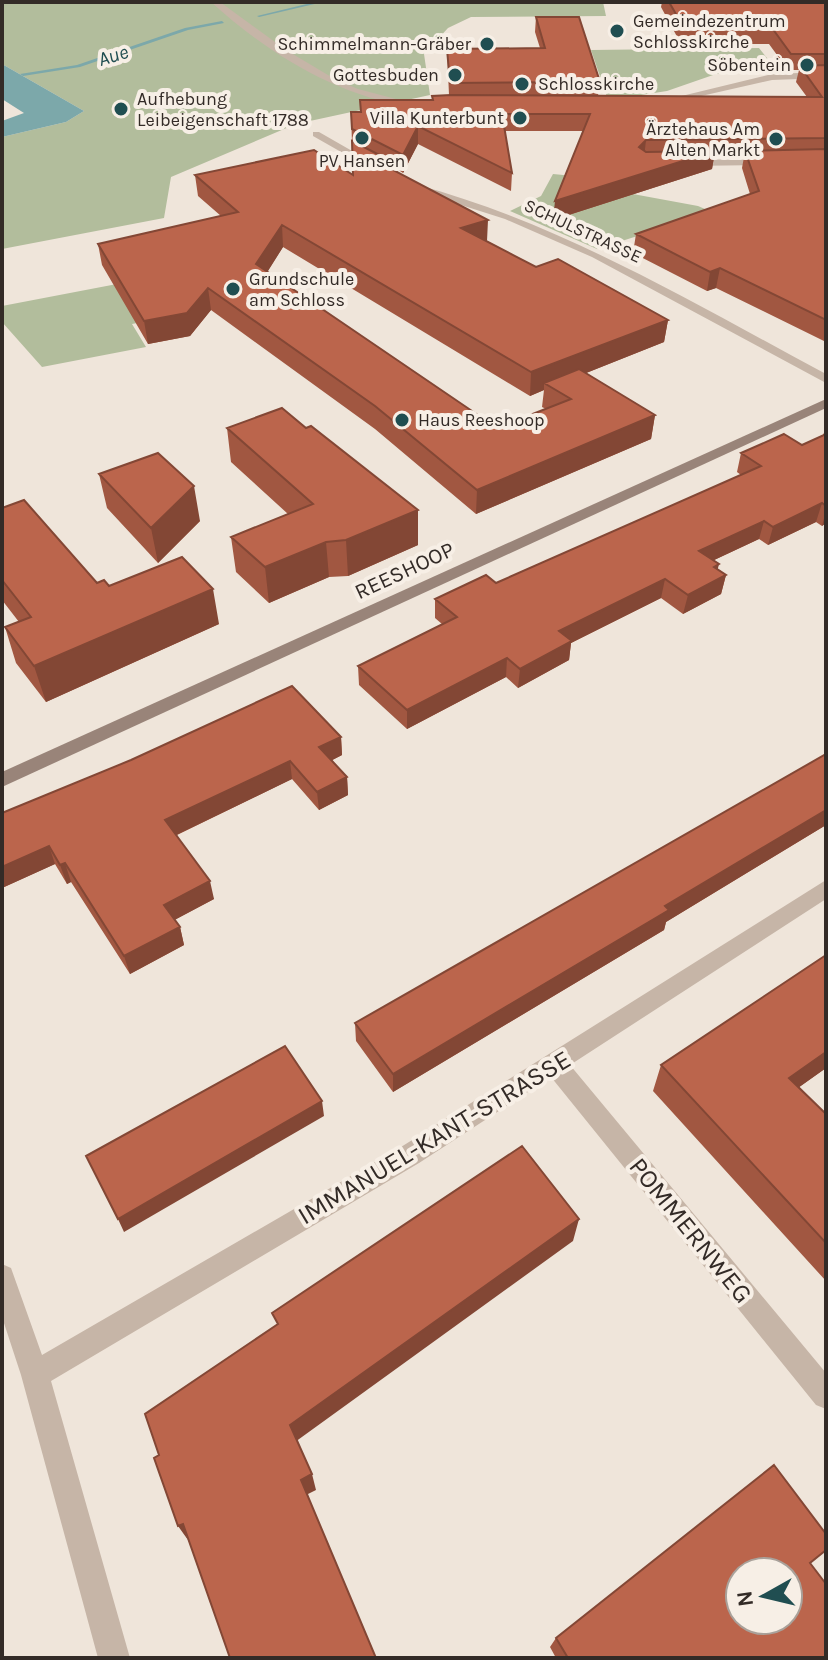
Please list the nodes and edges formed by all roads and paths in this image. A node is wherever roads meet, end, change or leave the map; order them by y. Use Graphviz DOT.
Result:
graph roads {
  1 [pos="215,2"];
  2 [pos="825,75"];
  3 [pos="650,103"];
  4 [pos="427,106"];
  5 [pos="316,134"];
  6 [pos="826,161"];
  7 [pos="674,164"];
  8 [pos="384,172"];
  9 [pos="407,183"];
  10 [pos="826,379"];
  11 [pos="826,403"];
  12 [pos="2,780"];
  13 [pos="826,888"];
  14 [pos="555,1064"];
  15 [pos="2,1277"];
  16 [pos="35,1375"];
  17 [pos="826,1395"];
  18 [pos="114,1658"];
  1 -- 4 [label="street"];
  2 -- 3 [label="street"];
  5 -- 8 [label="street"];
  6 -- 7 [label="street"];
  9 -- 10 [label="street, SCHULSTRASSE"];
  11 -- 12 [label="street, REESHOOP"];
  13 -- 14 [label="street, IMMANUEL-KANT-STRASSE"];
  14 -- 16 [label="street, IMMANUEL-KANT-STRASSE"];
  14 -- 17 [label="street, POMMERNWEG"];
  15 -- 16 [label="street"];
  16 -- 18 [label="street"];
}
